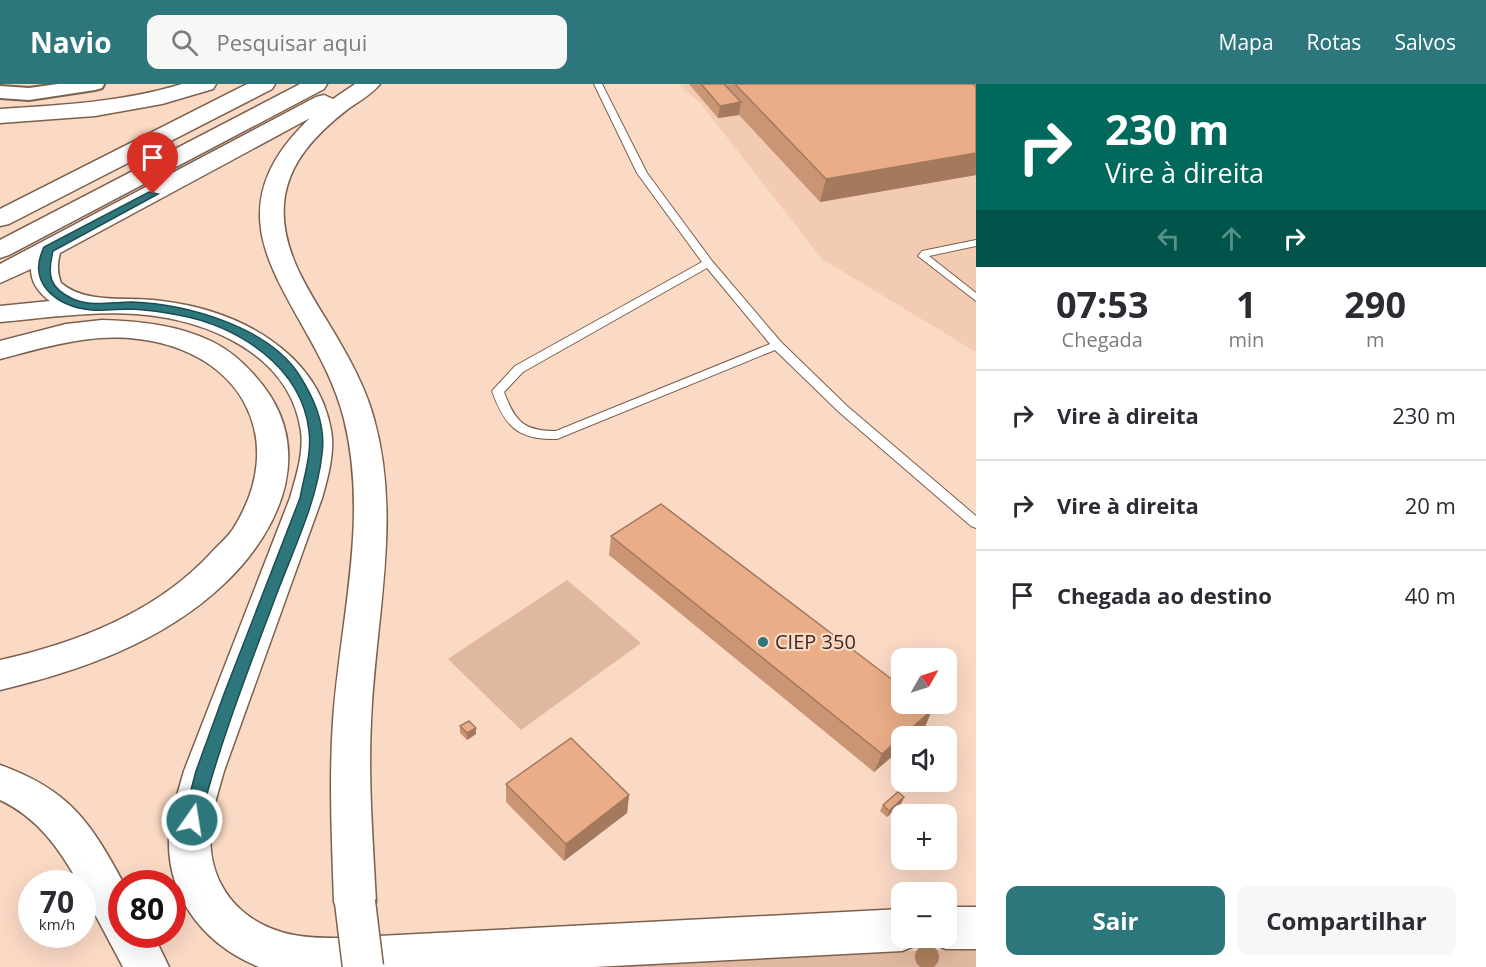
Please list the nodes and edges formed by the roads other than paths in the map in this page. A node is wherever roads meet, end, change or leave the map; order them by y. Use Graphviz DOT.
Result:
graph roads {
  1 [pos="95,84"];
  2 [pos="206,84"];
  3 [pos="264,84"];
  4 [pos="316,84"];
  5 [pos="358,84"];
  6 [pos="369,84"];
  7 [pos="598,84"];
  8 [pos="0,92"];
  9 [pos="0,116"];
  10 [pos="122,155"];
  11 [pos="0,204"];
  12 [pos="0,219"];
  13 [pos="976,243"];
  14 [pos="0,250"];
  15 [pos="48,250"];
  16 [pos="708,263"];
  17 [pos="0,275"];
  18 [pos="976,298"];
  19 [pos="91,306"];
  20 [pos="0,314"];
  21 [pos="777,345"];
  22 [pos="0,351"];
  23 [pos="976,523"];
  24 [pos="0,675"];
  25 [pos="0,782"];
  26 [pos="108,897"];
  27 [pos="957,928"];
  28 [pos="976,928"];
  29 [pos="891,931"];
  30 [pos="137,948"];
  31 [pos="147,967"];
  32 [pos="363,967"];
  1 -- 8 [label="street"];
  2 -- 9 [label="highway"];
  3 -- 10 [label="highway"];
  4 -- 14 [label="highway"];
  5 -- 15 [label="highway"];
  6 -- 32 [label="highway, bridge"];
  7 -- 16 [label="lane"];
  10 -- 11 [label="highway"];
  10 -- 12 [label="highway"];
  13 -- 18 [label="lane"];
  15 -- 17 [label="highway"];
  15 -- 19 [label="highway"];
  16 -- 21 [label="lane"];
  16 -- 21 [label="lane"];
  19 -- 20 [label="highway"];
  19 -- 29 [label="highway"];
  21 -- 23 [label="lane"];
  22 -- 24 [label="highway"];
  25 -- 26 [label="highway"];
  27 -- 28 [label="highway"];
  30 -- 31 [label="highway"];
}
